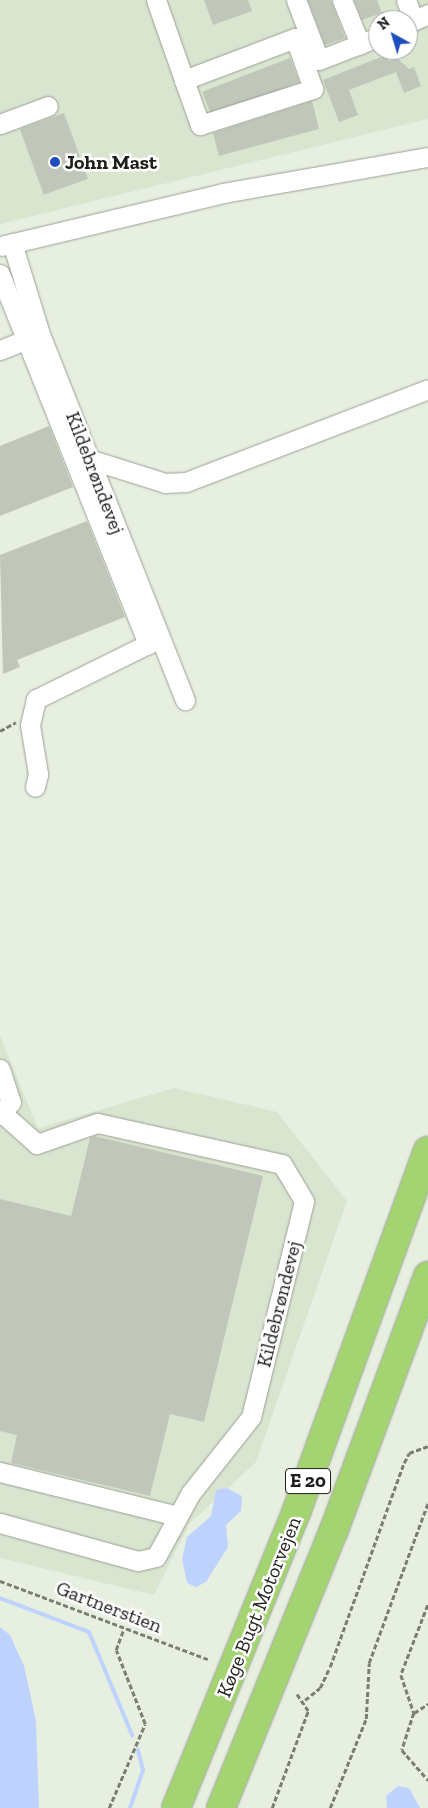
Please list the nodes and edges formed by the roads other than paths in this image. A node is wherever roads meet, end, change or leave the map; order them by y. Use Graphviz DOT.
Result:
graph roads {
  1 [pos="156,0"];
  2 [pos="296,0"];
  3 [pos="342,0"];
  4 [pos="406,0"];
  5 [pos="421,18"];
  6 [pos="368,41"];
  7 [pos="360,44"];
  8 [pos="184,80"];
  9 [pos="48,106"];
  10 [pos="0,124"];
  11 [pos="428,157"];
  12 [pos="6,245"];
  13 [pos="1,281"];
  14 [pos="7,311"];
  15 [pos="34,337"];
  16 [pos="0,350"];
  17 [pos="428,389"];
  18 [pos="89,459"];
  19 [pos="185,700"];
  20 [pos="35,787"];
  21 [pos="0,1069"];
  22 [pos="1,1114"];
  23 [pos="428,1151"];
  24 [pos="428,1276"];
  25 [pos="0,1472"];
  26 [pos="178,1516"];
  27 [pos="0,1523"];
  28 [pos="176,1808"];
  29 [pos="222,1808"];
  1 -- 8 [label="street"];
  2 -- 7 [label="street"];
  3 -- 7 [label="street"];
  4 -- 5 [label="street"];
  6 -- 7 [label="street"];
  8 -- 8 [label="street"];
  9 -- 10 [label="street"];
  11 -- 12 [label="street, Kildebrøndevej"];
  12 -- 15 [label="street, Kildebrøndevej"];
  13 -- 14 [label="street"];
  14 -- 15 [label="street"];
  15 -- 16 [label="street"];
  15 -- 18 [label="street, Kildebrøndevej"];
  15 -- 20 [label="street"];
  17 -- 18 [label="street"];
  18 -- 19 [label="street, Kildebrøndevej"];
  21 -- 22 [label="street, Kildebrøndevej"];
  22 -- 26 [label="street, Kildebrøndevej"];
  23 -- 28 [label="highway, Køge Bugt Motorvejen / E 20"];
  24 -- 29 [label="highway, Køge Bugt Motorvejen / E 20"];
  25 -- 26 [label="street"];
  26 -- 27 [label="street, Kildebrøndevej"];
}
